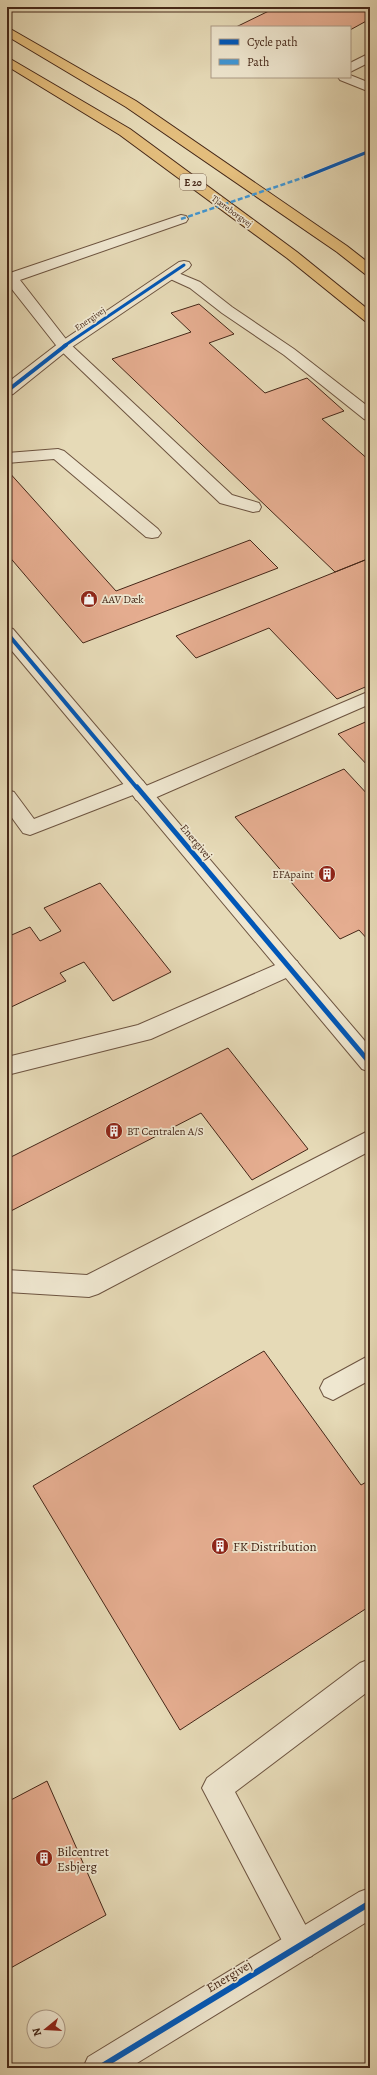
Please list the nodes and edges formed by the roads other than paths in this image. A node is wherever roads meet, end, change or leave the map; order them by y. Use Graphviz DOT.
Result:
graph roads {
  1 [pos="7,31"];
  2 [pos="370,57"];
  3 [pos="7,61"];
  4 [pos="351,67"];
  5 [pos="346,78"];
  6 [pos="370,88"];
  7 [pos="181,219"];
  8 [pos="184,265"];
  9 [pos="370,271"];
  10 [pos="171,274"];
  11 [pos="370,318"];
  12 [pos="64,346"];
  13 [pos="7,391"];
  14 [pos="370,416"];
  15 [pos="7,458"];
  16 [pos="254,507"];
  17 [pos="152,533"];
  18 [pos="7,633"];
  19 [pos="370,697"];
  20 [pos="140,791"];
  21 [pos="7,797"];
  22 [pos="289,967"];
  23 [pos="370,1063"];
  24 [pos="7,1066"];
  25 [pos="370,1140"];
  26 [pos="7,1281"];
  27 [pos="370,1367"];
  28 [pos="333,1388"];
  29 [pos="370,1673"];
  30 [pos="370,1903"];
  31 [pos="301,1945"];
  32 [pos="100,2068"];
  1 -- 9 [label="highway, E 20"];
  2 -- 4 [label="street"];
  3 -- 11 [label="highway, Tjæreborgvej / E 20"];
  5 -- 6 [label="street"];
  7 -- 12 [label="street"];
  8 -- 10 [label="street, Energivej"];
  10 -- 12 [label="street, Energivej"];
  10 -- 14 [label="street"];
  12 -- 13 [label="street, Energivej"];
  12 -- 16 [label="street"];
  15 -- 17 [label="street"];
  18 -- 20 [label="street, Energivej"];
  19 -- 20 [label="street"];
  20 -- 21 [label="street"];
  20 -- 22 [label="street, Energivej"];
  22 -- 23 [label="street, Energivej"];
  22 -- 24 [label="street"];
  25 -- 26 [label="street"];
  27 -- 28 [label="street"];
  29 -- 31 [label="street"];
  30 -- 31 [label="street, Energivej"];
  31 -- 32 [label="street, Energivej"];
}
